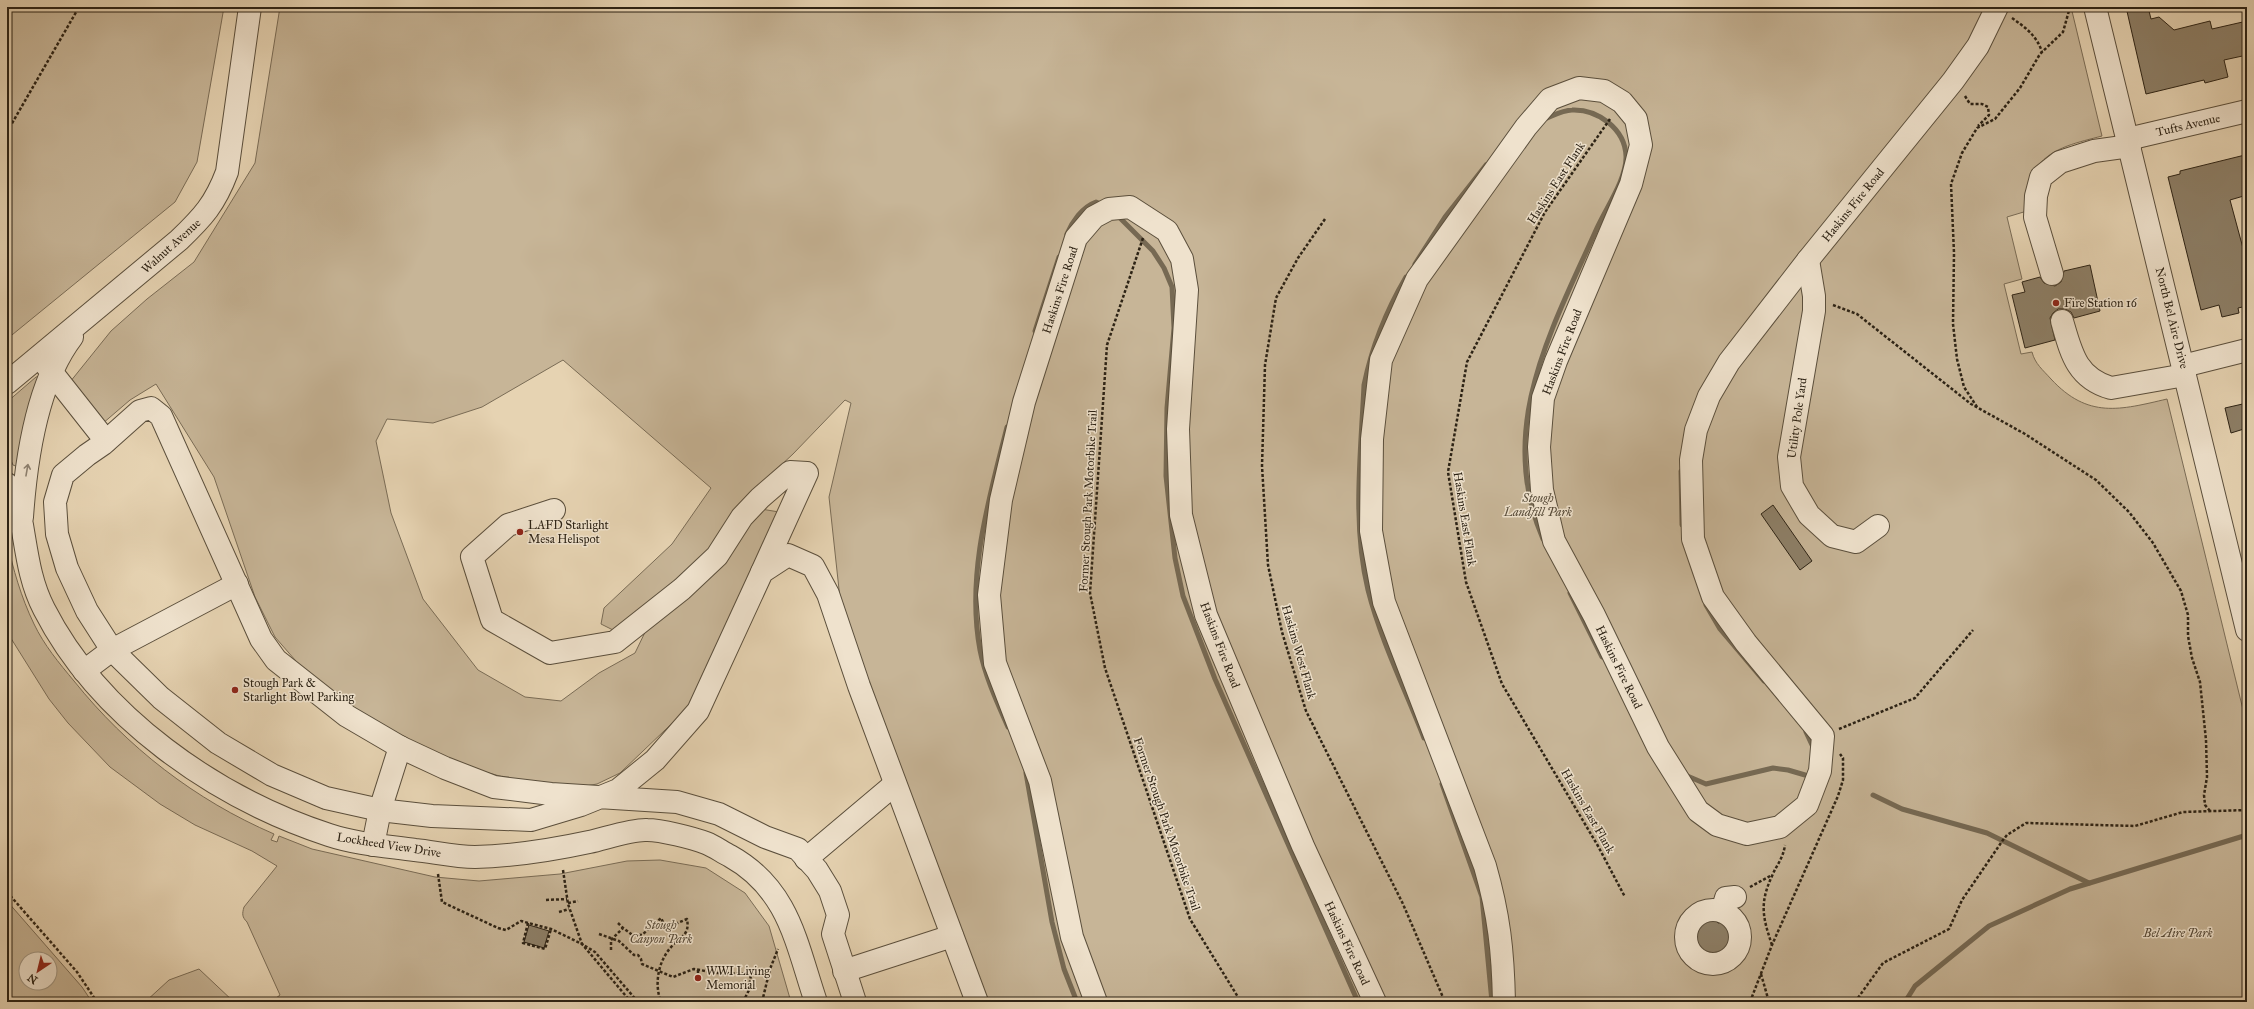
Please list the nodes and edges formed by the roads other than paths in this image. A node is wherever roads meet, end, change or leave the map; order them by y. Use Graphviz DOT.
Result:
graph roads {
  1 [pos="250,7"];
  2 [pos="2095,7"];
  3 [pos="1996,10"];
  4 [pos="2247,111"];
  5 [pos="2129,143"];
  6 [pos="1808,260"];
  7 [pos="2052,274"];
  8 [pos="85,320"];
  9 [pos="2062,321"];
  10 [pos="2247,350"];
  11 [pos="39,357"];
  12 [pos="2184,370"];
  13 [pos="52,374"];
  14 [pos="7,383"];
  15 [pos="106,441"];
  16 [pos="7,484"];
  17 [pos="7,500"];
  18 [pos="554,510"];
  19 [pos="22,522"];
  20 [pos="1878,526"];
  21 [pos="762,572"];
  22 [pos="237,584"];
  23 [pos="2242,592"];
  24 [pos="2247,630"];
  25 [pos="112,650"];
  26 [pos="84,671"];
  27 [pos="400,747"];
  28 [pos="895,784"];
  29 [pos="600,798"];
  30 [pos="650,800"];
  31 [pos="380,810"];
  32 [pos="647,829"];
  33 [pos="372,845"];
  34 [pos="806,859"];
  35 [pos="952,936"];
  36 [pos="844,971"];
  37 [pos="812,1000"];
  38 [pos="855,1002"];
  39 [pos="977,1002"];
  40 [pos="1096,1002"];
  41 [pos="1375,1002"];
  42 [pos="1504,1002"];
  1 -- 8 [label="street, Walnut Avenue"];
  2 -- 5 [label="street, North Bel Aire Drive"];
  3 -- 6 [label="street, Haskins Fire Road"];
  4 -- 5 [label="street, Tufts Avenue"];
  5 -- 7 [label="street, Tufts Avenue"];
  5 -- 12 [label="street, North Bel Aire Drive"];
  6 -- 20 [label="street, Utility Pole Yard"];
  6 -- 42 [label="street, Haskins Fire Road"];
  8 -- 11 [label="street, Walnut Avenue"];
  8 -- 13 [label="street, Lockheed View Drive"];
  9 -- 12 [label="street"];
  10 -- 12 [label="street"];
  11 -- 13 [label="street"];
  11 -- 14 [label="street, Walnut Avenue"];
  12 -- 23 [label="street, North Bel Aire Drive"];
  13 -- 15 [label="street"];
  19 -- 13 [label="street, Lockheed View Drive, one-way"];
  15 -- 22 [label="street"];
  15 -- 25 [label="street"];
  16 -- 19 [label="street, Lockheed View Drive"];
  17 -- 19 [label="street, Lockheed View Drive"];
  18 -- 21 [label="street"];
  19 -- 26 [label="street, Lockheed View Drive"];
  21 -- 28 [label="street"];
  21 -- 29 [label="street"];
  22 -- 25 [label="street"];
  22 -- 27 [label="street"];
  23 -- 24 [label="street, North Bel Aire Drive"];
  25 -- 26 [label="street"];
  25 -- 31 [label="street"];
  26 -- 33 [label="street, Lockheed View Drive"];
  27 -- 29 [label="street"];
  27 -- 31 [label="street"];
  28 -- 34 [label="street"];
  28 -- 35 [label="street"];
  29 -- 30 [label="street"];
  29 -- 31 [label="street"];
  30 -- 32 [label="street"];
  30 -- 34 [label="street"];
  31 -- 33 [label="street"];
  32 -- 33 [label="street, Lockheed View Drive"];
  32 -- 37 [label="street, Lockheed View Drive"];
  34 -- 36 [label="street"];
  35 -- 36 [label="street"];
  35 -- 39 [label="street"];
  36 -- 38 [label="street"];
  40 -- 41 [label="street, Haskins Fire Road"];
}
